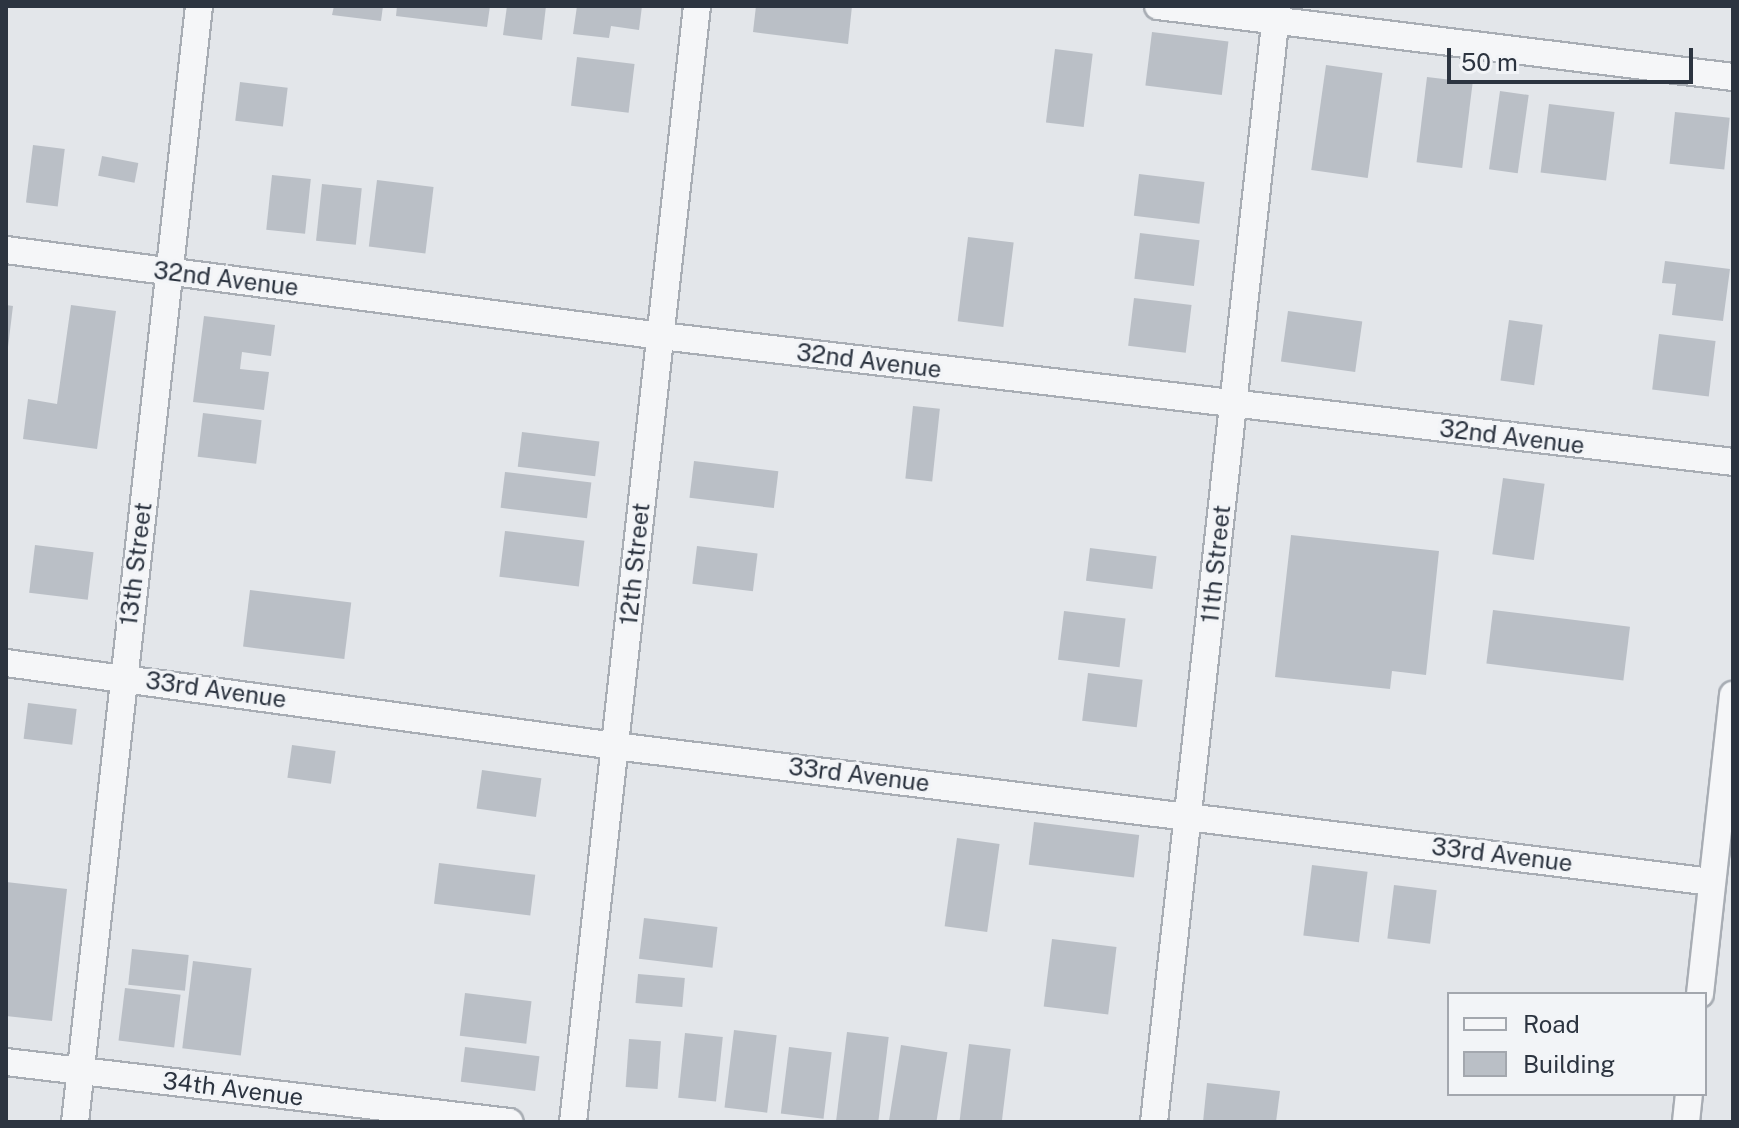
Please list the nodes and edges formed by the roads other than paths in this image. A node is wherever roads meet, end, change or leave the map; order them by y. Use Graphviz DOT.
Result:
graph roads {
  1 [pos="199,6"];
  2 [pos="697,6"];
  3 [pos="1158,6"];
  4 [pos="1276,14"];
  5 [pos="1733,77"];
  6 [pos="6,250"];
  7 [pos="170,272"];
  8 [pos="661,336"];
  9 [pos="1234,405"];
  10 [pos="1733,462"];
  11 [pos="6,663"];
  12 [pos="123,677"];
  13 [pos="1733,695"];
  14 [pos="615,746"];
  15 [pos="1188,815"];
  16 [pos="1712,882"];
  17 [pos="1700,992"];
  18 [pos="6,1062"];
  19 [pos="81,1071"];
  20 [pos="1689,1096"];
  21 [pos="75,1122"];
  22 [pos="509,1122"];
  23 [pos="573,1122"];
  24 [pos="1154,1122"];
  25 [pos="1686,1122"];
  1 -- 7 [label="street, 13th Street"];
  2 -- 8 [label="street, 12th Street"];
  3 -- 4 [label="street"];
  4 -- 5 [label="street"];
  4 -- 9 [label="street, 11th Street"];
  6 -- 7 [label="street, 32nd Avenue"];
  7 -- 8 [label="street, 32nd Avenue"];
  7 -- 12 [label="street, 13th Street"];
  8 -- 9 [label="street, 32nd Avenue"];
  8 -- 14 [label="street, 12th Street"];
  9 -- 10 [label="street, 32nd Avenue"];
  9 -- 15 [label="street, 11th Street"];
  11 -- 12 [label="street, 33rd Avenue"];
  12 -- 14 [label="street, 33rd Avenue"];
  12 -- 19 [label="street, 13th Street"];
  13 -- 16 [label="street"];
  14 -- 15 [label="street, 33rd Avenue"];
  14 -- 23 [label="street, 12th Street"];
  15 -- 16 [label="street, 33rd Avenue"];
  15 -- 24 [label="street, 11th Street"];
  16 -- 17 [label="street"];
  18 -- 19 [label="street, 34th Avenue"];
  19 -- 21 [label="street, 13th Street"];
  19 -- 22 [label="street, 34th Avenue"];
  20 -- 25 [label="street"];
}
